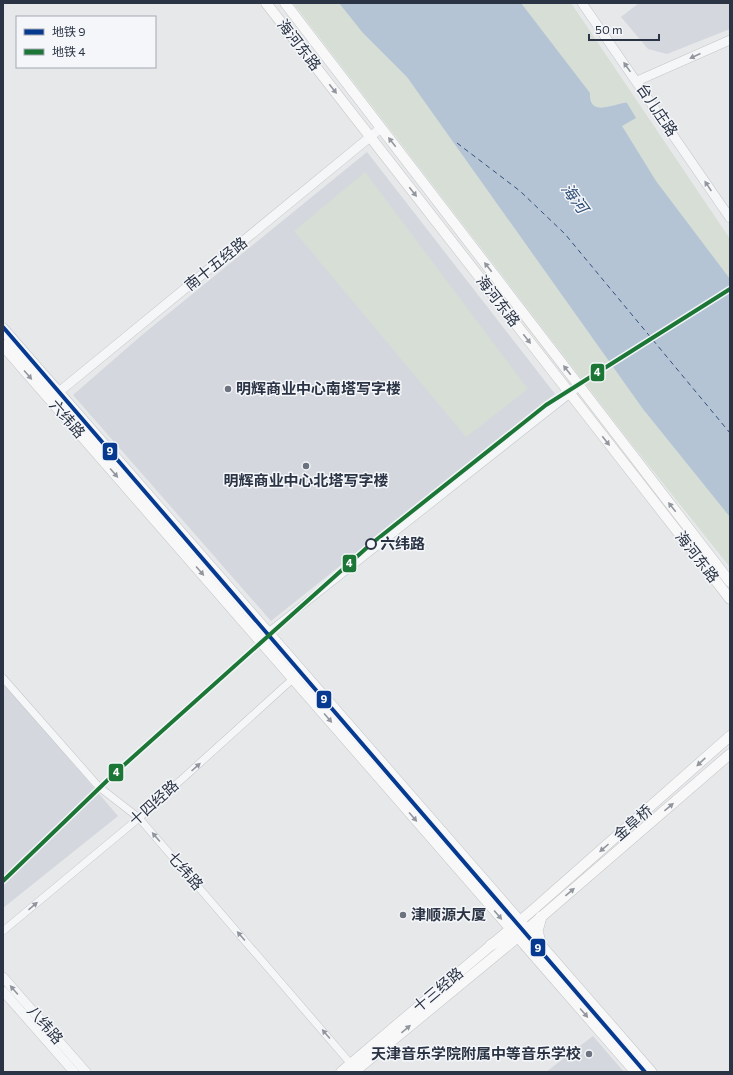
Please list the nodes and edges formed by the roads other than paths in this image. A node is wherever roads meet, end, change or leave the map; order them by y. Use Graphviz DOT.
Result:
graph roads {
  1 [pos="266,3"];
  2 [pos="285,3"];
  3 [pos="582,3"];
  4 [pos="730,40"];
  5 [pos="637,81"];
  6 [pos="381,128"];
  7 [pos="370,138"];
  8 [pos="730,218"];
  9 [pos="3,329"];
  10 [pos="3,345"];
  11 [pos="580,386"];
  12 [pos="569,393"];
  13 [pos="54,396"];
  14 [pos="730,582"];
  15 [pos="730,599"];
  16 [pos="264,636"];
  17 [pos="298,675"];
  18 [pos="3,678"];
  19 [pos="730,736"];
  20 [pos="730,754"];
  21 [pos="139,818"];
  22 [pos="538,913"];
  23 [pos="3,931"];
  24 [pos="519,931"];
  25 [pos="491,945"];
  26 [pos="543,948"];
  27 [pos="3,977"];
  28 [pos="3,991"];
  29 [pos="355,1069"];
  30 [pos="74,1072"];
  31 [pos="86,1072"];
  32 [pos="341,1072"];
  33 [pos="636,1072"];
  34 [pos="651,1072"];
  1 -- 7 [label="main road, 海河东路, one-way"];
  2 -- 6 [label="main road, 海河东路"];
  5 -- 3 [label="street, 台儿庄路, one-way"];
  4 -- 5 [label="street, one-way"];
  8 -- 5 [label="street, 台儿庄路, one-way"];
  6 -- 7 [label="street, 南十五经路"];
  11 -- 6 [label="main road, 海河东路, one-way"];
  7 -- 12 [label="main road, 海河东路, one-way"];
  7 -- 13 [label="street, 南十五经路"];
  9 -- 13 [label="main road, 六纬路"];
  10 -- 13 [label="main road, 六纬路, one-way"];
  11 -- 12 [label="street"];
  14 -- 11 [label="main road, 海河东路, one-way"];
  12 -- 15 [label="main road, 海河东路, one-way"];
  12 -- 16 [label="street"];
  13 -- 16 [label="main road, 六纬路"];
  16 -- 17 [label="main road, 六纬路"];
  21 -- 17 [label="street, 十四经路, one-way"];
  17 -- 24 [label="main road, 六纬路"];
  18 -- 21 [label="street, 七纬路"];
  19 -- 22 [label="main road, 金阜桥, one-way"];
  22 -- 20 [label="main road, 金阜桥, one-way"];
  23 -- 21 [label="street, 十四经路, one-way"];
  29 -- 21 [label="street, 七纬路, one-way"];
  22 -- 24 [label="main road, 十三经路"];
  22 -- 26 [label="main road"];
  24 -- 25 [label="main road"];
  24 -- 26 [label="main road, 六纬路"];
  29 -- 24 [label="main road, 十三经路, one-way"];
  24 -- 33 [label="main road, 六纬路, one-way"];
  25 -- 29 [label="main road, 十三经路"];
  26 -- 34 [label="main road, 六纬路"];
  31 -- 27 [label="street, 八纬路, one-way"];
  28 -- 30 [label="street, 八纬路"];
  29 -- 32 [label="main road, 十三经路"];
}
